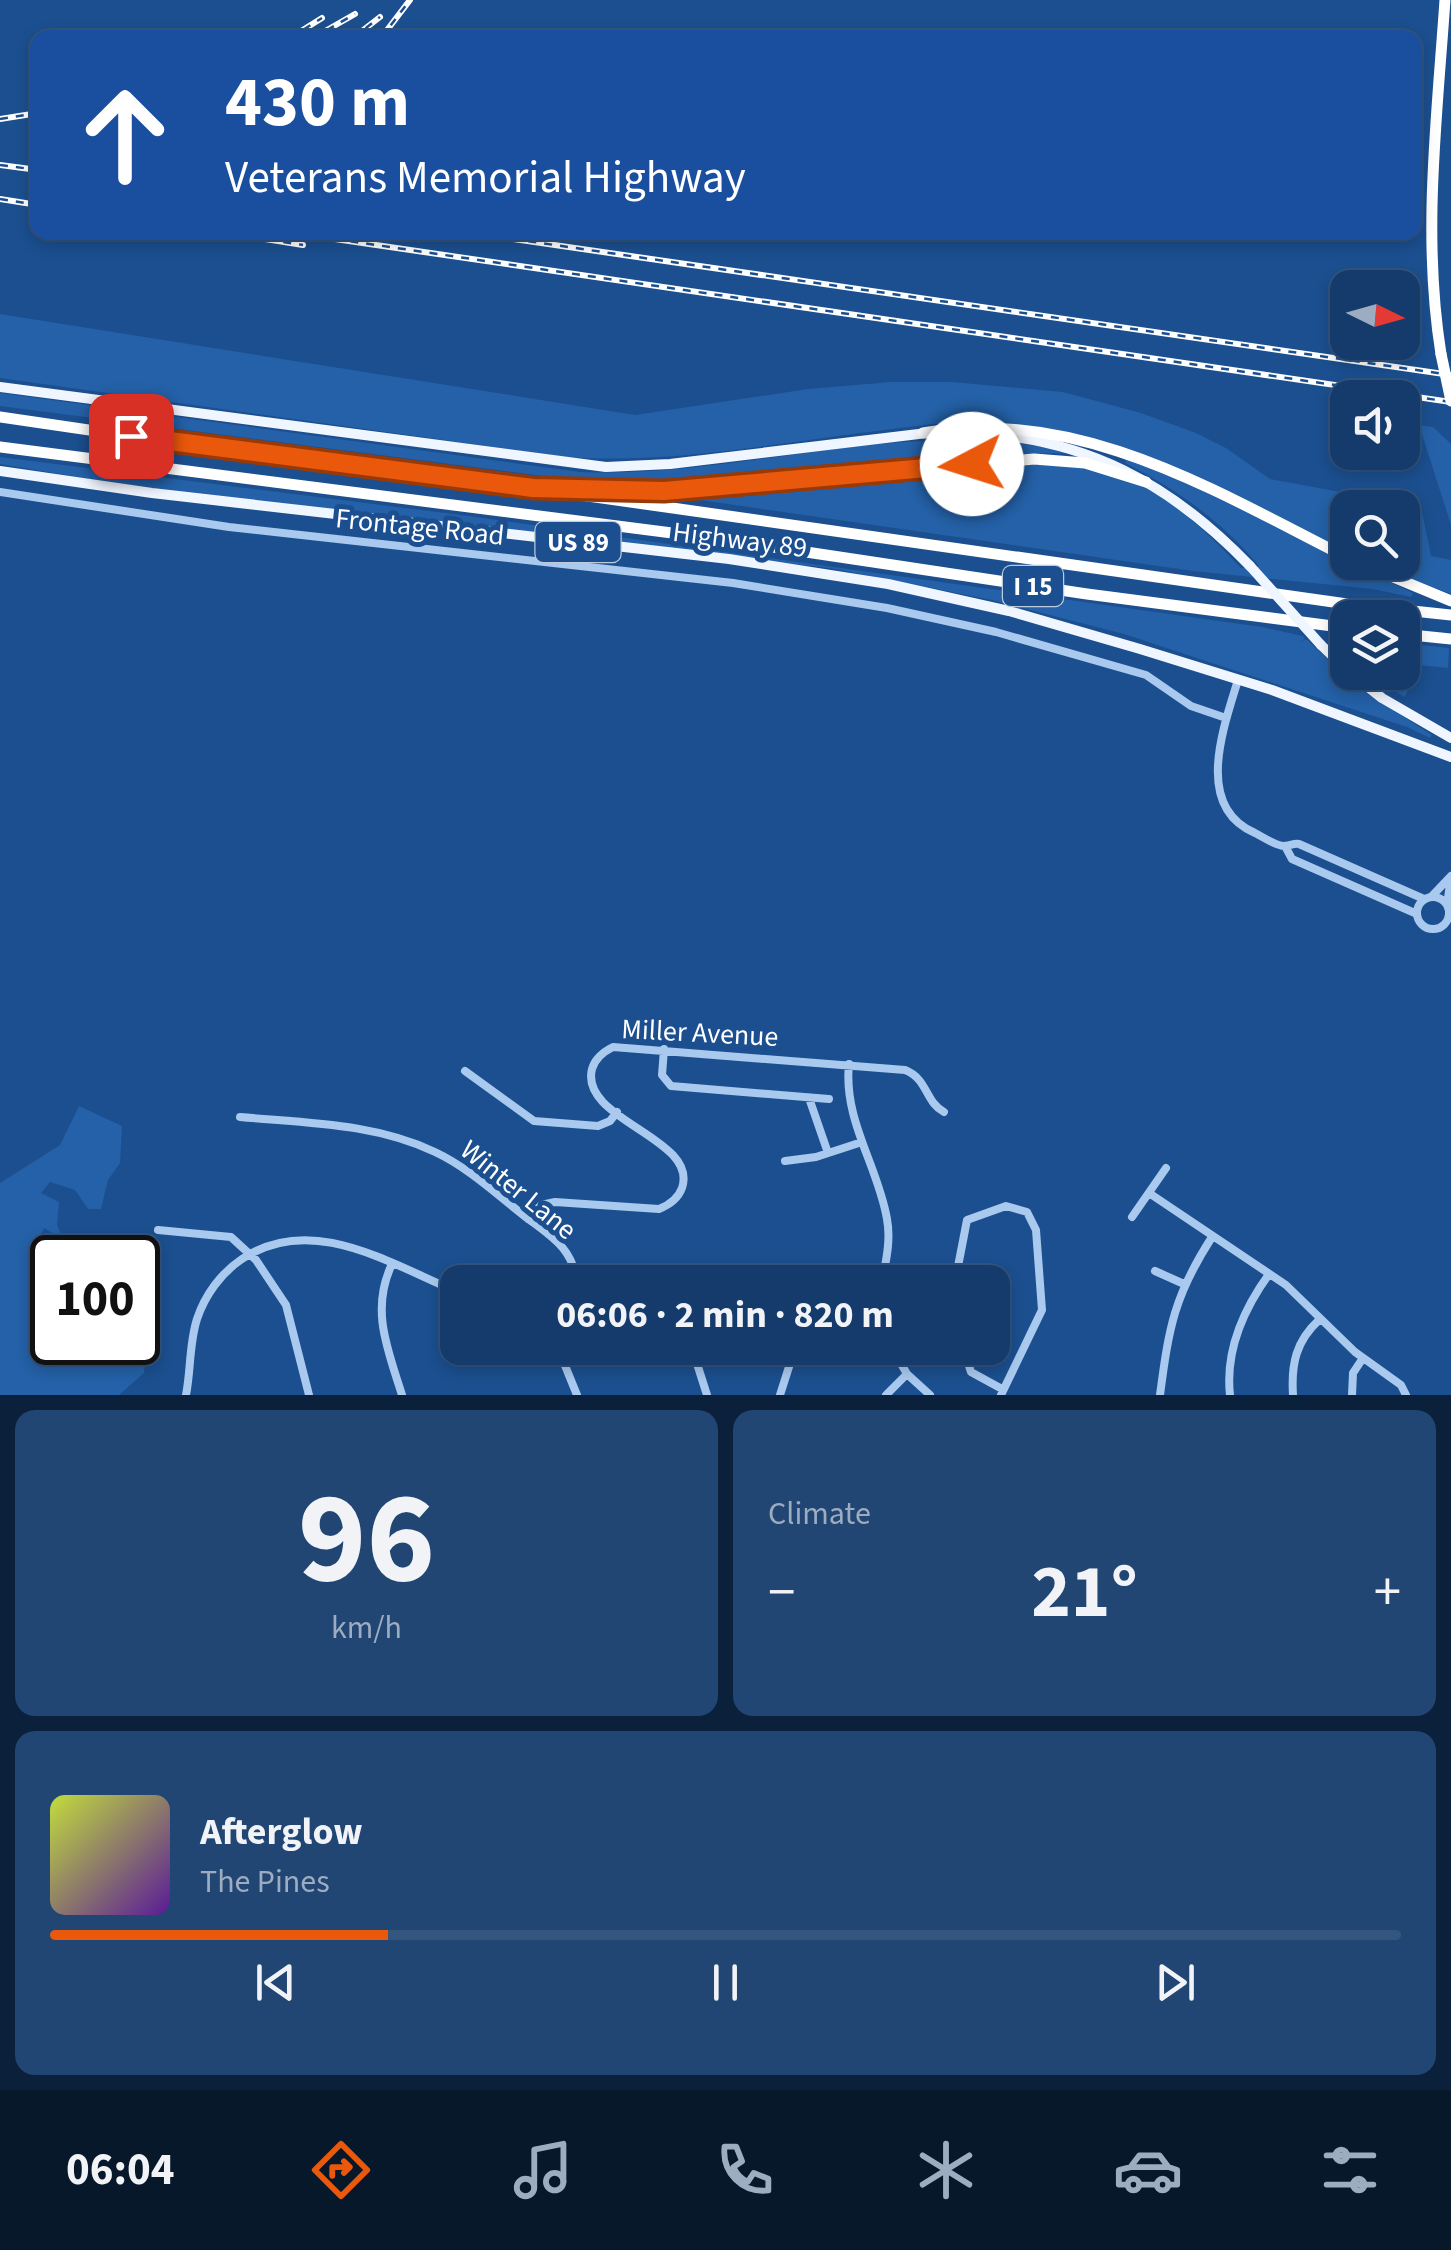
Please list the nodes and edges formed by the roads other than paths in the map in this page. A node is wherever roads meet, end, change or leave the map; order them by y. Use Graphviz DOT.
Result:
graph roads {
  1 [pos="1446,0"];
  2 [pos="0,386"];
  3 [pos="1451,401"];
  4 [pos="0,417"];
  5 [pos="923,433"];
  6 [pos="0,448"];
  7 [pos="0,471"];
  8 [pos="1146,482"];
  9 [pos="533,488"];
  10 [pos="4,493"];
  11 [pos="1330,549"];
  12 [pos="1395,580"];
  13 [pos="1451,601"];
  14 [pos="1451,616"];
  15 [pos="1330,626"];
  16 [pos="1420,636"];
  17 [pos="1451,639"];
  18 [pos="1330,653"];
  19 [pos="1238,680"];
  20 [pos="1372,690"];
  21 [pos="1226,718"];
  22 [pos="1451,738"];
  23 [pos="1451,757"];
  24 [pos="1285,846"];
  25 [pos="1451,877"];
  26 [pos="1428,898"];
  27 [pos="1449,909"];
  28 [pos="1417,914"];
  29 [pos="1447,926"];
  30 [pos="664,1049"];
  31 [pos="849,1064"];
  32 [pos="465,1071"];
  33 [pos="810,1098"];
  34 [pos="829,1099"];
  35 [pos="617,1112"];
  36 [pos="944,1112"];
  37 [pos="240,1117"];
  38 [pos="862,1142"];
  39 [pos="828,1153"];
  40 [pos="786,1161"];
  41 [pos="1166,1168"];
  42 [pos="1150,1192"];
  43 [pos="1132,1217"];
  44 [pos="528,1219"];
  45 [pos="158,1230"];
  46 [pos="1212,1237"];
  47 [pos="251,1254"];
  48 [pos="392,1264"];
  49 [pos="572,1265"];
  50 [pos="885,1265"];
  51 [pos="958,1265"];
  52 [pos="1155,1271"];
  53 [pos="1268,1274"];
  54 [pos="440,1284"];
  55 [pos="1184,1284"];
  56 [pos="1320,1320"];
  57 [pos="1363,1358"];
  58 [pos="565,1365"];
  59 [pos="697,1365"];
  60 [pos="790,1365"];
  61 [pos="902,1365"];
  62 [pos="969,1365"];
  63 [pos="907,1374"];
  64 [pos="999,1392"];
  65 [pos="186,1395"];
  66 [pos="310,1395"];
  67 [pos="402,1395"];
  68 [pos="577,1395"];
  69 [pos="706,1395"];
  70 [pos="780,1395"];
  71 [pos="886,1395"];
  72 [pos="930,1395"];
  73 [pos="1160,1395"];
  74 [pos="1230,1395"];
  75 [pos="1293,1395"];
  76 [pos="1352,1395"];
  77 [pos="1406,1395"];
  1 -- 3 [label="highway, bridge"];
  2 -- 5 [label="main road"];
  4 -- 9 [label="highway, I 15"];
  5 -- 8 [label="main road"];
  5 -- 11 [label="highway"];
  6 -- 15 [label="highway, I 15"];
  7 -- 19 [label="main road, Highway 89 / US 89"];
  8 -- 9 [label="highway"];
  8 -- 18 [label="main road, bridge"];
  9 -- 14 [label="highway, I 15"];
  10 -- 21 [label="street, Frontage Road"];
  12 -- 13 [label="highway"];
  16 -- 17 [label="highway"];
  19 -- 21 [label="street"];
  19 -- 23 [label="main road, Highway 89 / US 89"];
  20 -- 22 [label="main road"];
  21 -- 24 [label="street"];
  24 -- 26 [label="street"];
  24 -- 28 [label="street"];
  25 -- 26 [label="street"];
  25 -- 27 [label="street"];
  26 -- 27 [label="street"];
  26 -- 28 [label="street"];
  27 -- 29 [label="street"];
  28 -- 29 [label="street"];
  30 -- 31 [label="street, Miller Avenue"];
  30 -- 33 [label="street"];
  30 -- 35 [label="street, Miller Avenue"];
  31 -- 36 [label="street, Miller Avenue"];
  31 -- 38 [label="street"];
  32 -- 35 [label="street"];
  33 -- 34 [label="street"];
  33 -- 39 [label="street"];
  35 -- 44 [label="street, Miller Avenue"];
  37 -- 44 [label="street, Winter Lane"];
  38 -- 39 [label="street"];
  38 -- 50 [label="street"];
  39 -- 40 [label="street"];
  41 -- 42 [label="street"];
  42 -- 43 [label="street"];
  42 -- 46 [label="street"];
  44 -- 49 [label="street, Winter Lane"];
  45 -- 47 [label="street"];
  46 -- 53 [label="street"];
  46 -- 55 [label="street"];
  47 -- 48 [label="street"];
  47 -- 65 [label="street"];
  47 -- 66 [label="street"];
  48 -- 54 [label="street"];
  48 -- 67 [label="street"];
  51 -- 64 [label="street"];
  52 -- 55 [label="street"];
  53 -- 56 [label="street"];
  53 -- 74 [label="street"];
  55 -- 73 [label="street"];
  56 -- 57 [label="street"];
  56 -- 75 [label="street"];
  57 -- 76 [label="street"];
  57 -- 77 [label="street"];
  58 -- 68 [label="street"];
  59 -- 69 [label="street"];
  60 -- 70 [label="street"];
  61 -- 63 [label="street"];
  62 -- 64 [label="street"];
  63 -- 71 [label="street"];
  63 -- 72 [label="street"];
}
